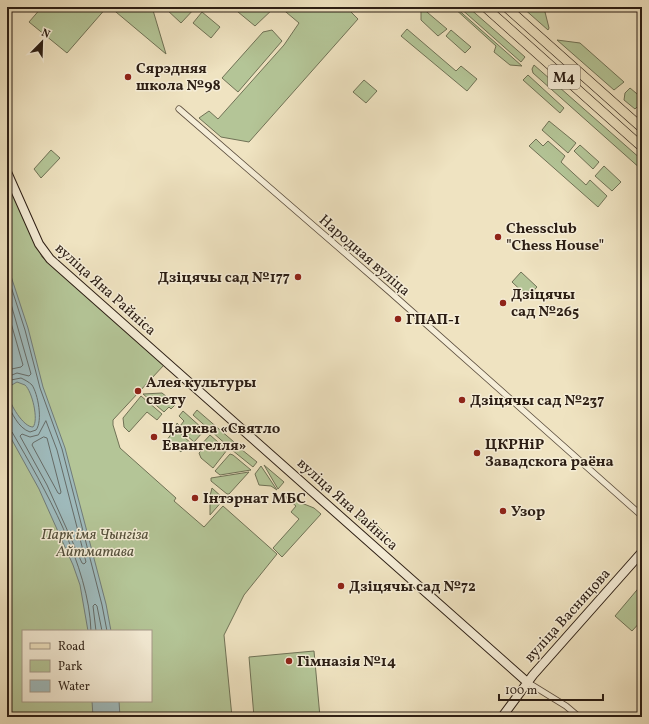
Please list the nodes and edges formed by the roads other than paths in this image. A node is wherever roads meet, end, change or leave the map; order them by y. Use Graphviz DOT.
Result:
graph roads {
  1 [pos="485,7"];
  2 [pos="506,7"];
  3 [pos="180,109"];
  4 [pos="642,128"];
  5 [pos="642,147"];
  6 [pos="7,172"];
  7 [pos="642,516"];
  8 [pos="642,552"];
  9 [pos="527,682"];
  10 [pos="502,717"];
  11 [pos="579,717"];
  1 -- 5 [label="main road, М4"];
  2 -- 4 [label="main road, М4"];
  3 -- 7 [label="street, Народная вуліца"];
  6 -- 9 [label="street, вуліца Яна Райніса"];
  8 -- 9 [label="street, вуліца Васняцова"];
  9 -- 10 [label="street, вуліца Васняцова"];
  9 -- 11 [label="street, вуліца Яна Райніса"];
}
